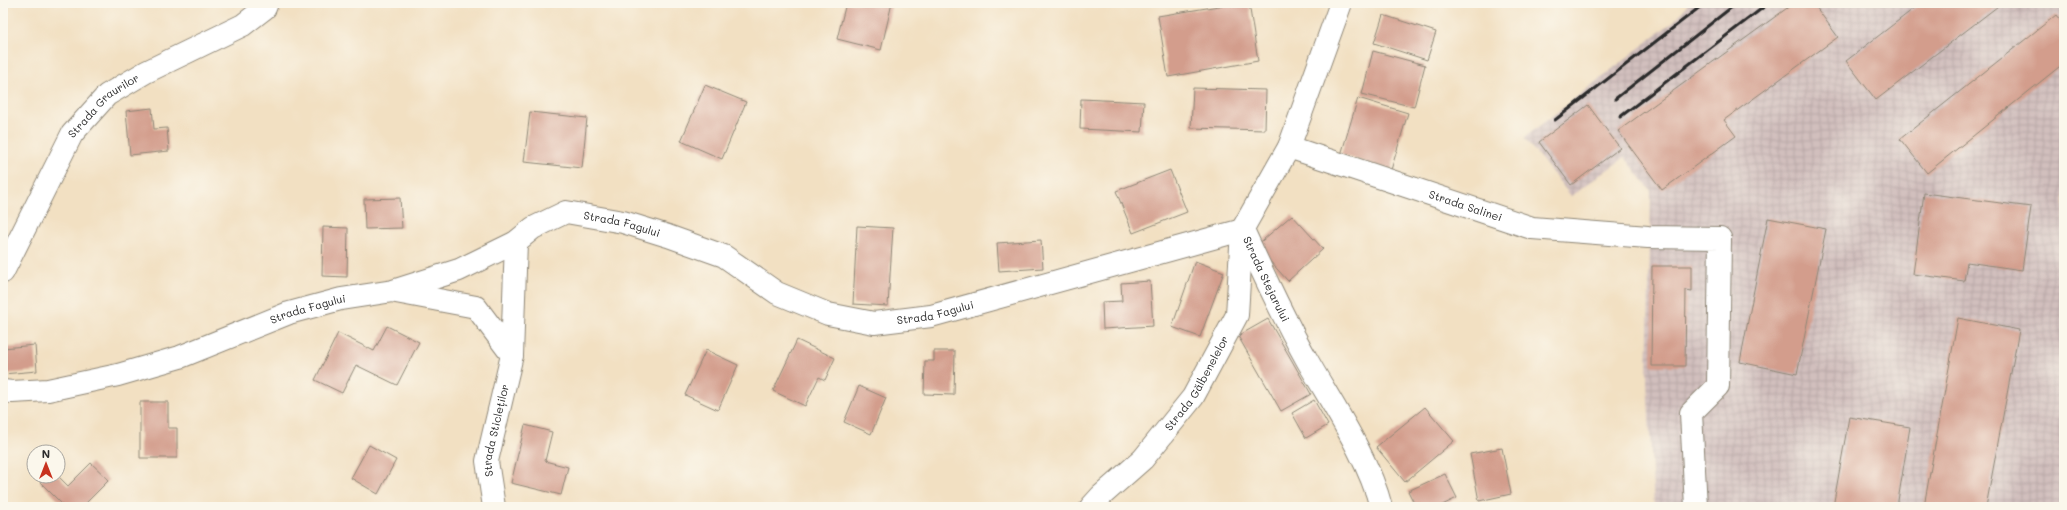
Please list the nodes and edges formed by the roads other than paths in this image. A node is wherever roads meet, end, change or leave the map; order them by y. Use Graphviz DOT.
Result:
graph roads {
  1 [pos="267,3"];
  2 [pos="1341,3"];
  3 [pos="1289,148"];
  4 [pos="1242,230"];
  5 [pos="516,242"];
  6 [pos="3,272"];
  7 [pos="394,291"];
  8 [pos="512,355"];
  9 [pos="6,398"];
  10 [pos="494,507"];
  11 [pos="1091,507"];
  12 [pos="1381,507"];
  13 [pos="1696,507"];
  1 -- 6 [label="street, Strada Graurilor"];
  2 -- 3 [label="street, Strada Stejarului"];
  3 -- 4 [label="street, Strada Stejarului"];
  3 -- 13 [label="street, Strada Salinei"];
  4 -- 5 [label="street, Strada Fagului"];
  4 -- 11 [label="street, Strada Gălbenelelor"];
  4 -- 12 [label="street, Strada Stejarului"];
  5 -- 7 [label="street, Strada Fagului"];
  5 -- 8 [label="street, Strada Sticleților"];
  7 -- 8 [label="street"];
  7 -- 9 [label="street, Strada Fagului"];
  8 -- 10 [label="street, Strada Sticleților"];
}
